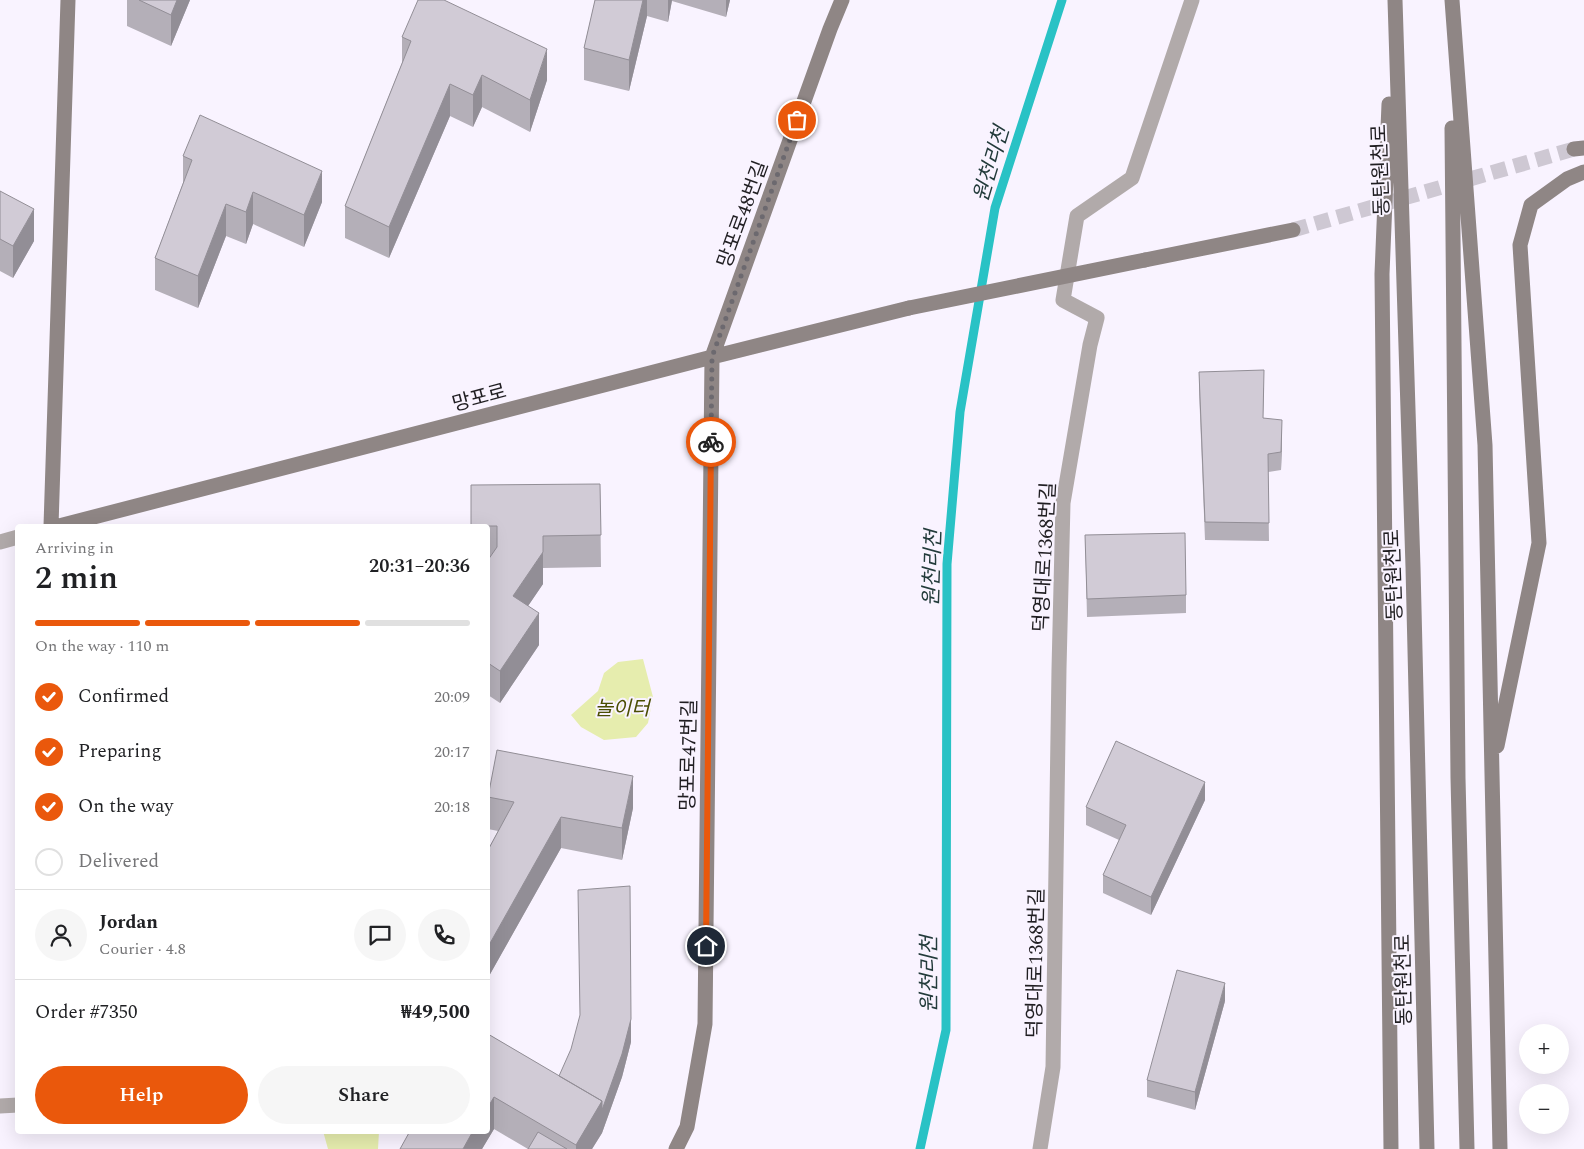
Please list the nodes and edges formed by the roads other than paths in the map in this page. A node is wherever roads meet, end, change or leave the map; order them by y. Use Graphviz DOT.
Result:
graph roads {
  1 [pos="68,0"];
  2 [pos="842,0"];
  3 [pos="1192,0"];
  4 [pos="1394,0"];
  5 [pos="1451,0"];
  6 [pos="1584,172"];
  7 [pos="1293,230"];
  8 [pos="712,357"];
  9 [pos="51,524"];
  10 [pos="67,524"];
  11 [pos="15,538"];
  12 [pos="0,542"];
  13 [pos="1492,772"];
  14 [pos="15,1105"];
  15 [pos="0,1106"];
  16 [pos="676,1149"];
  17 [pos="1040,1149"];
  18 [pos="1391,1149"];
  19 [pos="1426,1149"];
  20 [pos="1467,1149"];
  21 [pos="1500,1149"];
  1 -- 9 [label="main road"];
  2 -- 8 [label="main road, 망포로48번길"];
  3 -- 17 [label="street, 덕영대로1368번길"];
  4 -- 18 [label="main road"];
  4 -- 19 [label="main road, 동탄원천로"];
  5 -- 13 [label="main road"];
  5 -- 20 [label="main road"];
  6 -- 13 [label="main road"];
  7 -- 8 [label="main road, 망포로, bridge"];
  8 -- 10 [label="main road, 망포로"];
  8 -- 16 [label="main road, 망포로47번길"];
  11 -- 12 [label="street"];
  13 -- 21 [label="main road"];
  14 -- 15 [label="street"];
}
